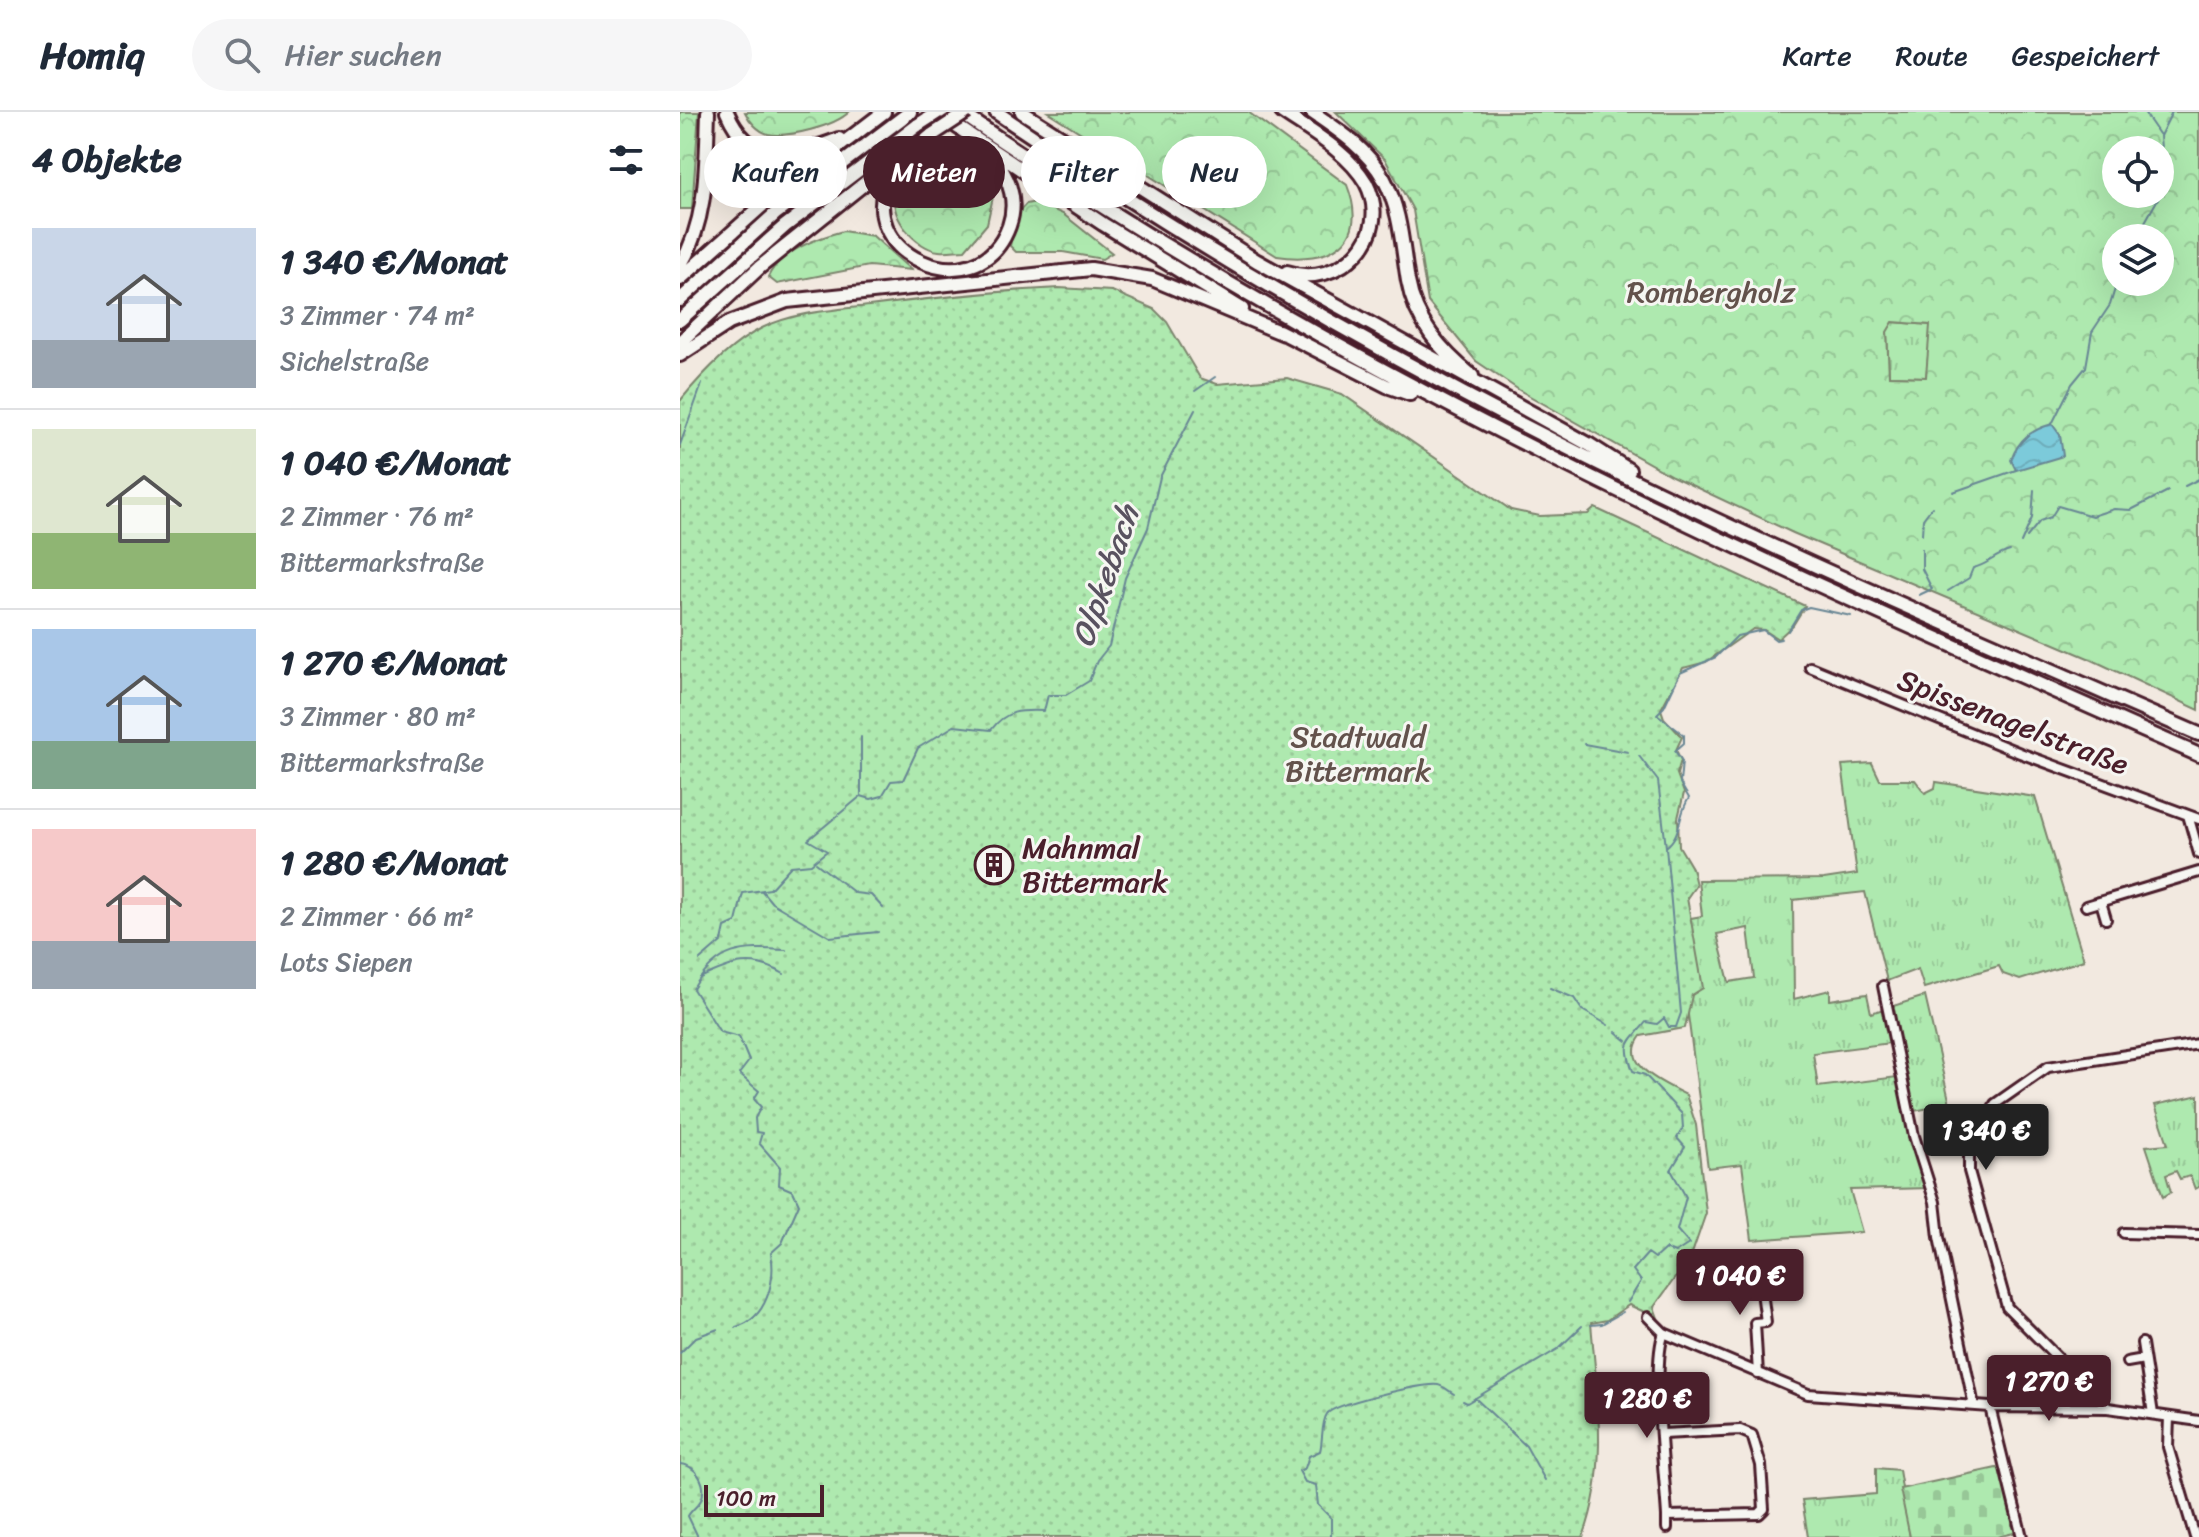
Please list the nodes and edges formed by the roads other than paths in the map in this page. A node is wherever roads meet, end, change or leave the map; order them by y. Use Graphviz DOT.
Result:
graph roads {
  1 [pos="708,112"];
  2 [pos="727,112"];
  3 [pos="884,112"];
  4 [pos="936,112"];
  5 [pos="960,112"];
  6 [pos="967,112"];
  7 [pos="996,112"];
  8 [pos="1022,112"];
  9 [pos="1282,112"];
  10 [pos="1312,112"];
  11 [pos="907,114"];
  12 [pos="853,134"];
  13 [pos="932,135"];
  14 [pos="971,136"];
  15 [pos="1005,159"];
  16 [pos="1005,177"];
  17 [pos="883,208"];
  18 [pos="1257,261"];
  19 [pos="680,266"];
  20 [pos="680,279"];
  21 [pos="680,300"];
  22 [pos="680,320"];
  23 [pos="1284,334"];
  24 [pos="680,342"];
  25 [pos="680,355"];
  26 [pos="1504,399"];
  27 [pos="1442,404"];
  28 [pos="1559,436"];
  29 [pos="1810,667"];
  30 [pos="2199,734"];
  31 [pos="2199,755"];
  32 [pos="2188,815"];
  33 [pos="2199,819"];
  34 [pos="2199,854"];
  35 [pos="2199,872"];
  36 [pos="2101,902"];
  37 [pos="2086,906"];
  38 [pos="2106,919"];
  39 [pos="1883,986"];
  40 [pos="2199,1044"];
  41 [pos="2124,1233"];
  42 [pos="2199,1235"];
  43 [pos="1758,1261"];
  44 [pos="1648,1317"];
  45 [pos="1664,1333"];
  46 [pos="2142,1343"];
  47 [pos="2144,1359"];
  48 [pos="2127,1362"];
  49 [pos="1758,1374"];
  50 [pos="1974,1406"];
  51 [pos="1990,1407"];
  52 [pos="2108,1408"];
  53 [pos="2153,1414"];
  54 [pos="2169,1417"];
  55 [pos="2199,1421"];
  56 [pos="1663,1434"];
  57 [pos="1667,1516"];
  58 [pos="1667,1528"];
  59 [pos="2022,1537"];
  60 [pos="2195,1537"];
  1 -- 19 [label="highway"];
  2 -- 12 [label="highway"];
  3 -- 12 [label="highway"];
  4 -- 14 [label="highway"];
  4 -- 22 [label="highway, bridge"];
  5 -- 27 [label="highway"];
  6 -- 13 [label="highway, bridge"];
  7 -- 28 [label="highway"];
  8 -- 18 [label="highway"];
  9 -- 18 [label="highway"];
  10 -- 26 [label="highway"];
  11 -- 21 [label="highway"];
  12 -- 20 [label="highway"];
  13 -- 24 [label="highway"];
  15 -- 23 [label="highway"];
  16 -- 17 [label="highway"];
  18 -- 26 [label="highway"];
  23 -- 25 [label="highway"];
  23 -- 27 [label="highway"];
  26 -- 28 [label="highway"];
  27 -- 31 [label="highway"];
  28 -- 30 [label="highway"];
  29 -- 32 [label="street, Spissenagelstraße"];
  32 -- 33 [label="street, Spissenagelstraße"];
  32 -- 34 [label="street"];
  35 -- 36 [label="street"];
  36 -- 37 [label="street"];
  36 -- 38 [label="street"];
  39 -- 50 [label="street"];
  40 -- 52 [label="street"];
  41 -- 42 [label="street"];
  43 -- 49 [label="street"];
  44 -- 45 [label="street"];
  45 -- 49 [label="street"];
  45 -- 56 [label="street"];
  46 -- 47 [label="street"];
  47 -- 48 [label="street"];
  47 -- 53 [label="street"];
  49 -- 50 [label="street"];
  50 -- 51 [label="street"];
  51 -- 52 [label="street"];
  51 -- 59 [label="street"];
  52 -- 53 [label="street"];
  53 -- 54 [label="street"];
  54 -- 55 [label="street"];
  54 -- 60 [label="street"];
  56 -- 57 [label="street"];
  56 -- 57 [label="street"];
  57 -- 58 [label="street"];
}
